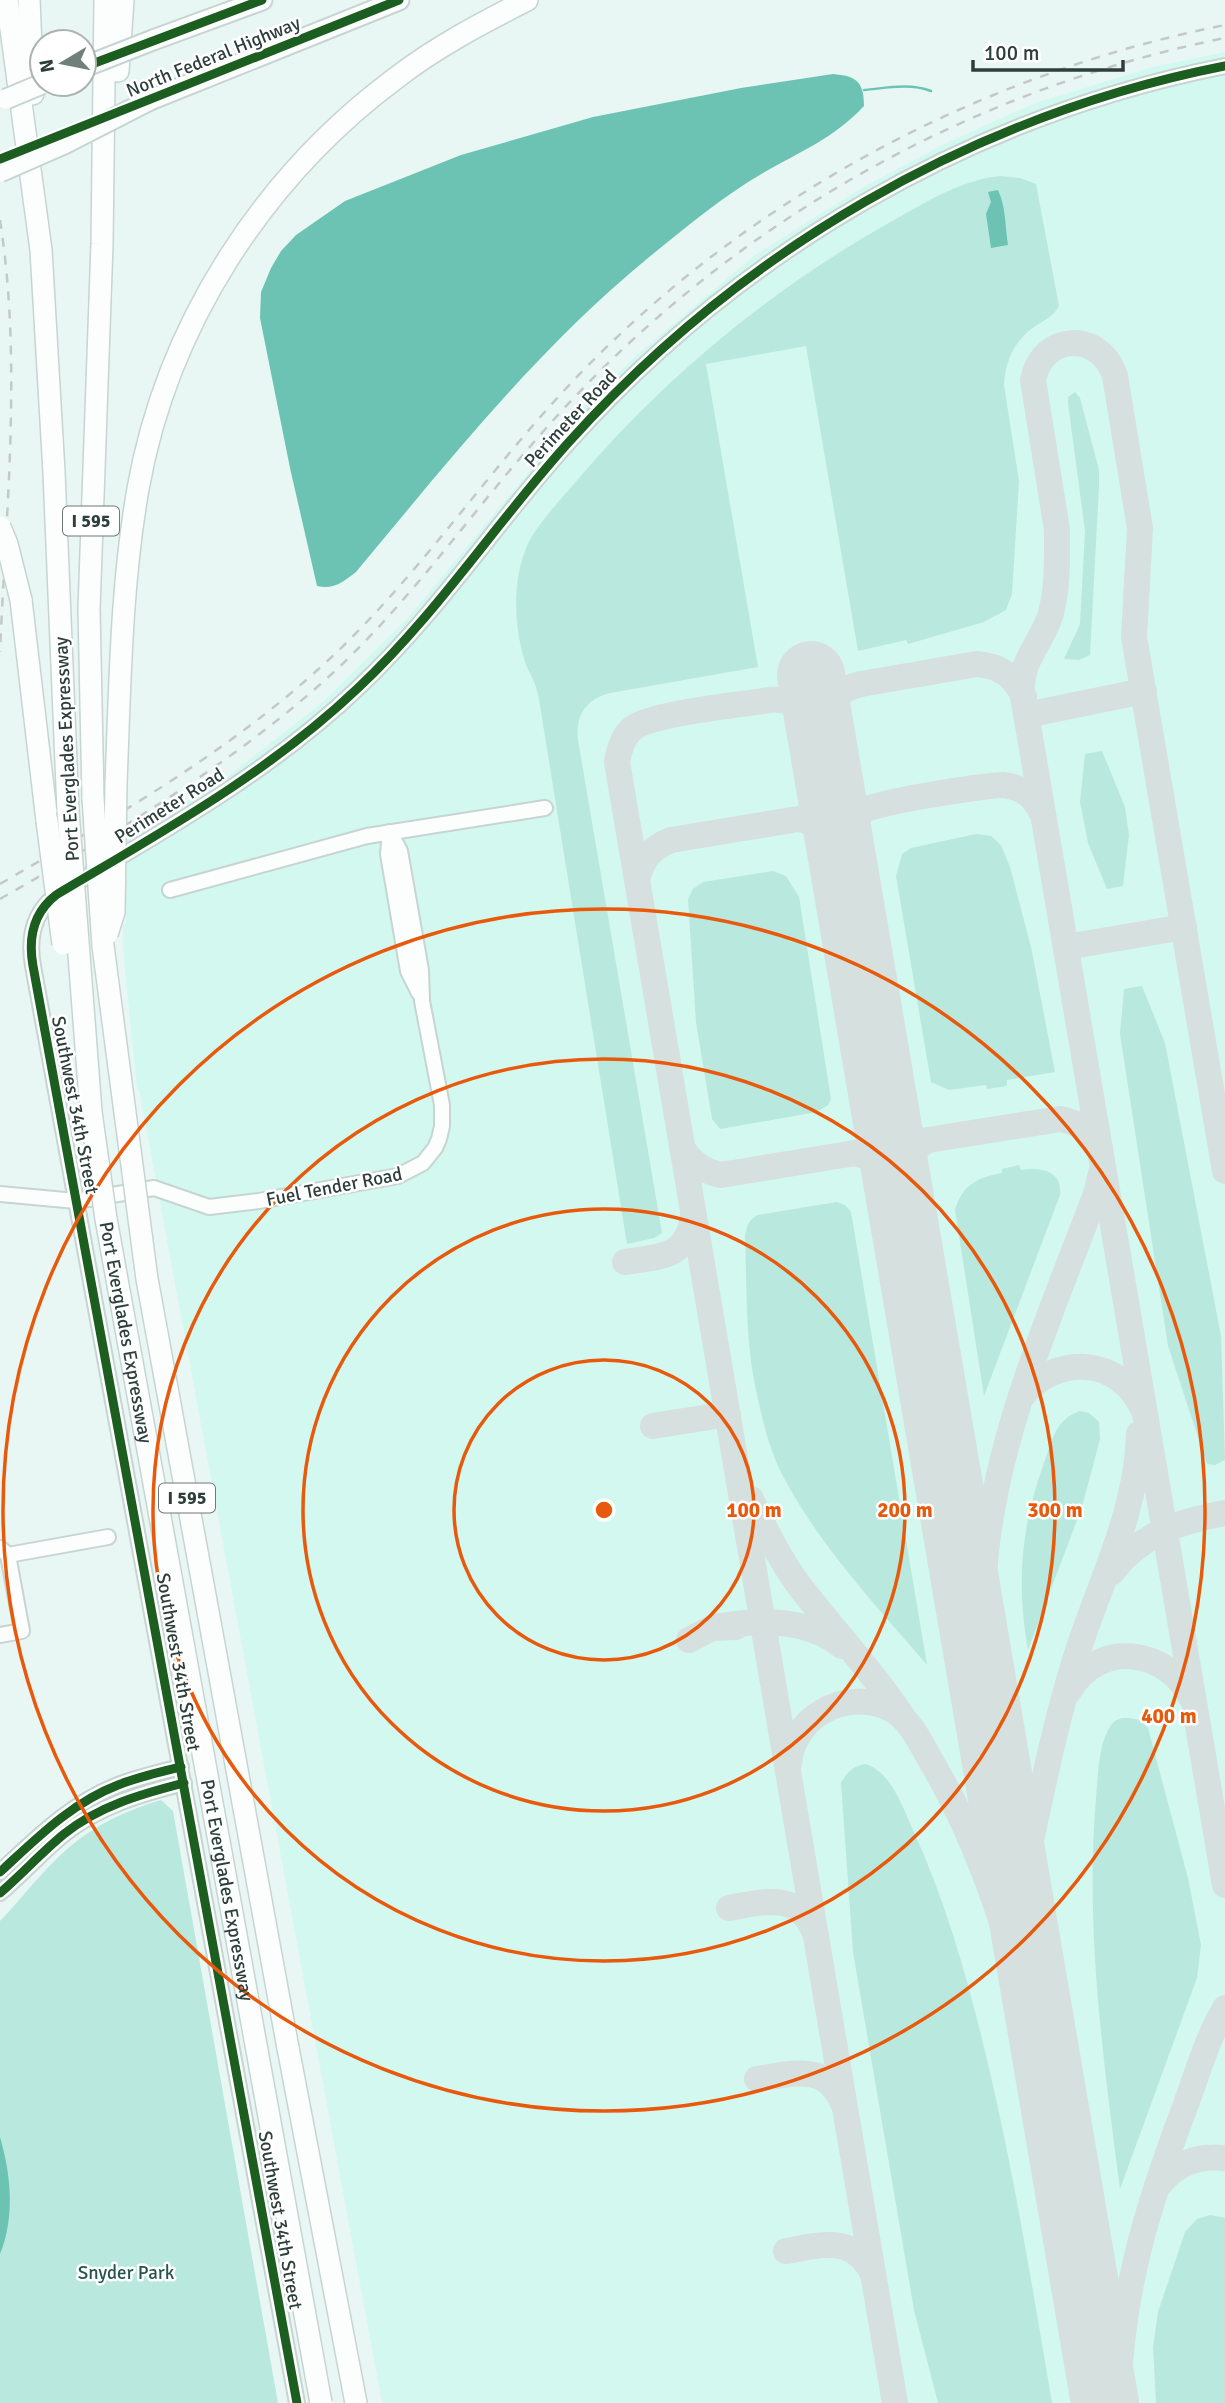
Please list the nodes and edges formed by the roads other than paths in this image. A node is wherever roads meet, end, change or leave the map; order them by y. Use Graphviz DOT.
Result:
graph roads {
  1 [pos="7,0"];
  2 [pos="29,0"];
  3 [pos="105,0"];
  4 [pos="123,0"];
  5 [pos="262,0"];
  6 [pos="399,0"];
  7 [pos="527,0"];
  8 [pos="98,62"];
  9 [pos="1225,66"];
  10 [pos="28,90"];
  11 [pos="150,100"];
  12 [pos="0,101"];
  13 [pos="0,159"];
  14 [pos="0,172"];
  15 [pos="102,244"];
  16 [pos="41,250"];
  17 [pos="0,527"];
  18 [pos="545,808"];
  19 [pos="390,832"];
  20 [pos="170,890"];
  21 [pos="33,928"];
  22 [pos="103,946"];
  23 [pos="91,1112"];
  24 [pos="0,1194"];
  25 [pos="76,1201"];
  26 [pos="108,1537"];
  27 [pos="4,1552"];
  28 [pos="0,1635"];
  29 [pos="181,1767"];
  30 [pos="184,1783"];
  31 [pos="0,1872"];
  32 [pos="0,1893"];
  33 [pos="297,2403"];
  34 [pos="321,2403"];
  35 [pos="356,2403"];
  1 -- 16 [label="highway, Port Everglades Expressway"];
  2 -- 16 [label="highway"];
  3 -- 15 [label="highway, Port Everglades Expressway"];
  4 -- 15 [label="highway"];
  5 -- 8 [label="main road, North Federal Highway, bridge"];
  6 -- 11 [label="main road, North Federal Highway"];
  7 -- 22 [label="highway, bridge"];
  9 -- 21 [label="street, Perimeter Road"];
  10 -- 12 [label="main road, bridge"];
  11 -- 13 [label="main road, North Federal Highway, bridge"];
  11 -- 14 [label="main road, bridge"];
  15 -- 22 [label="highway, Port Everglades Expressway / I 595, bridge"];
  16 -- 23 [label="highway, Port Everglades Expressway / I 595, bridge"];
  17 -- 23 [label="highway, bridge"];
  18 -- 19 [label="street"];
  19 -- 20 [label="street"];
  19 -- 25 [label="street, Fuel Tender Road"];
  21 -- 25 [label="street, Southwest 34th Street"];
  22 -- 35 [label="highway, Port Everglades Expressway / I 595, bridge"];
  23 -- 34 [label="highway, Port Everglades Expressway / I 595, bridge"];
  24 -- 25 [label="street, Fuel Tender Road"];
  25 -- 29 [label="street, Southwest 34th Street"];
  26 -- 27 [label="street"];
  27 -- 28 [label="street"];
  29 -- 30 [label="street, Southwest 34th Street"];
  29 -- 31 [label="street"];
  30 -- 32 [label="street"];
  30 -- 33 [label="street, Southwest 34th Street"];
}
